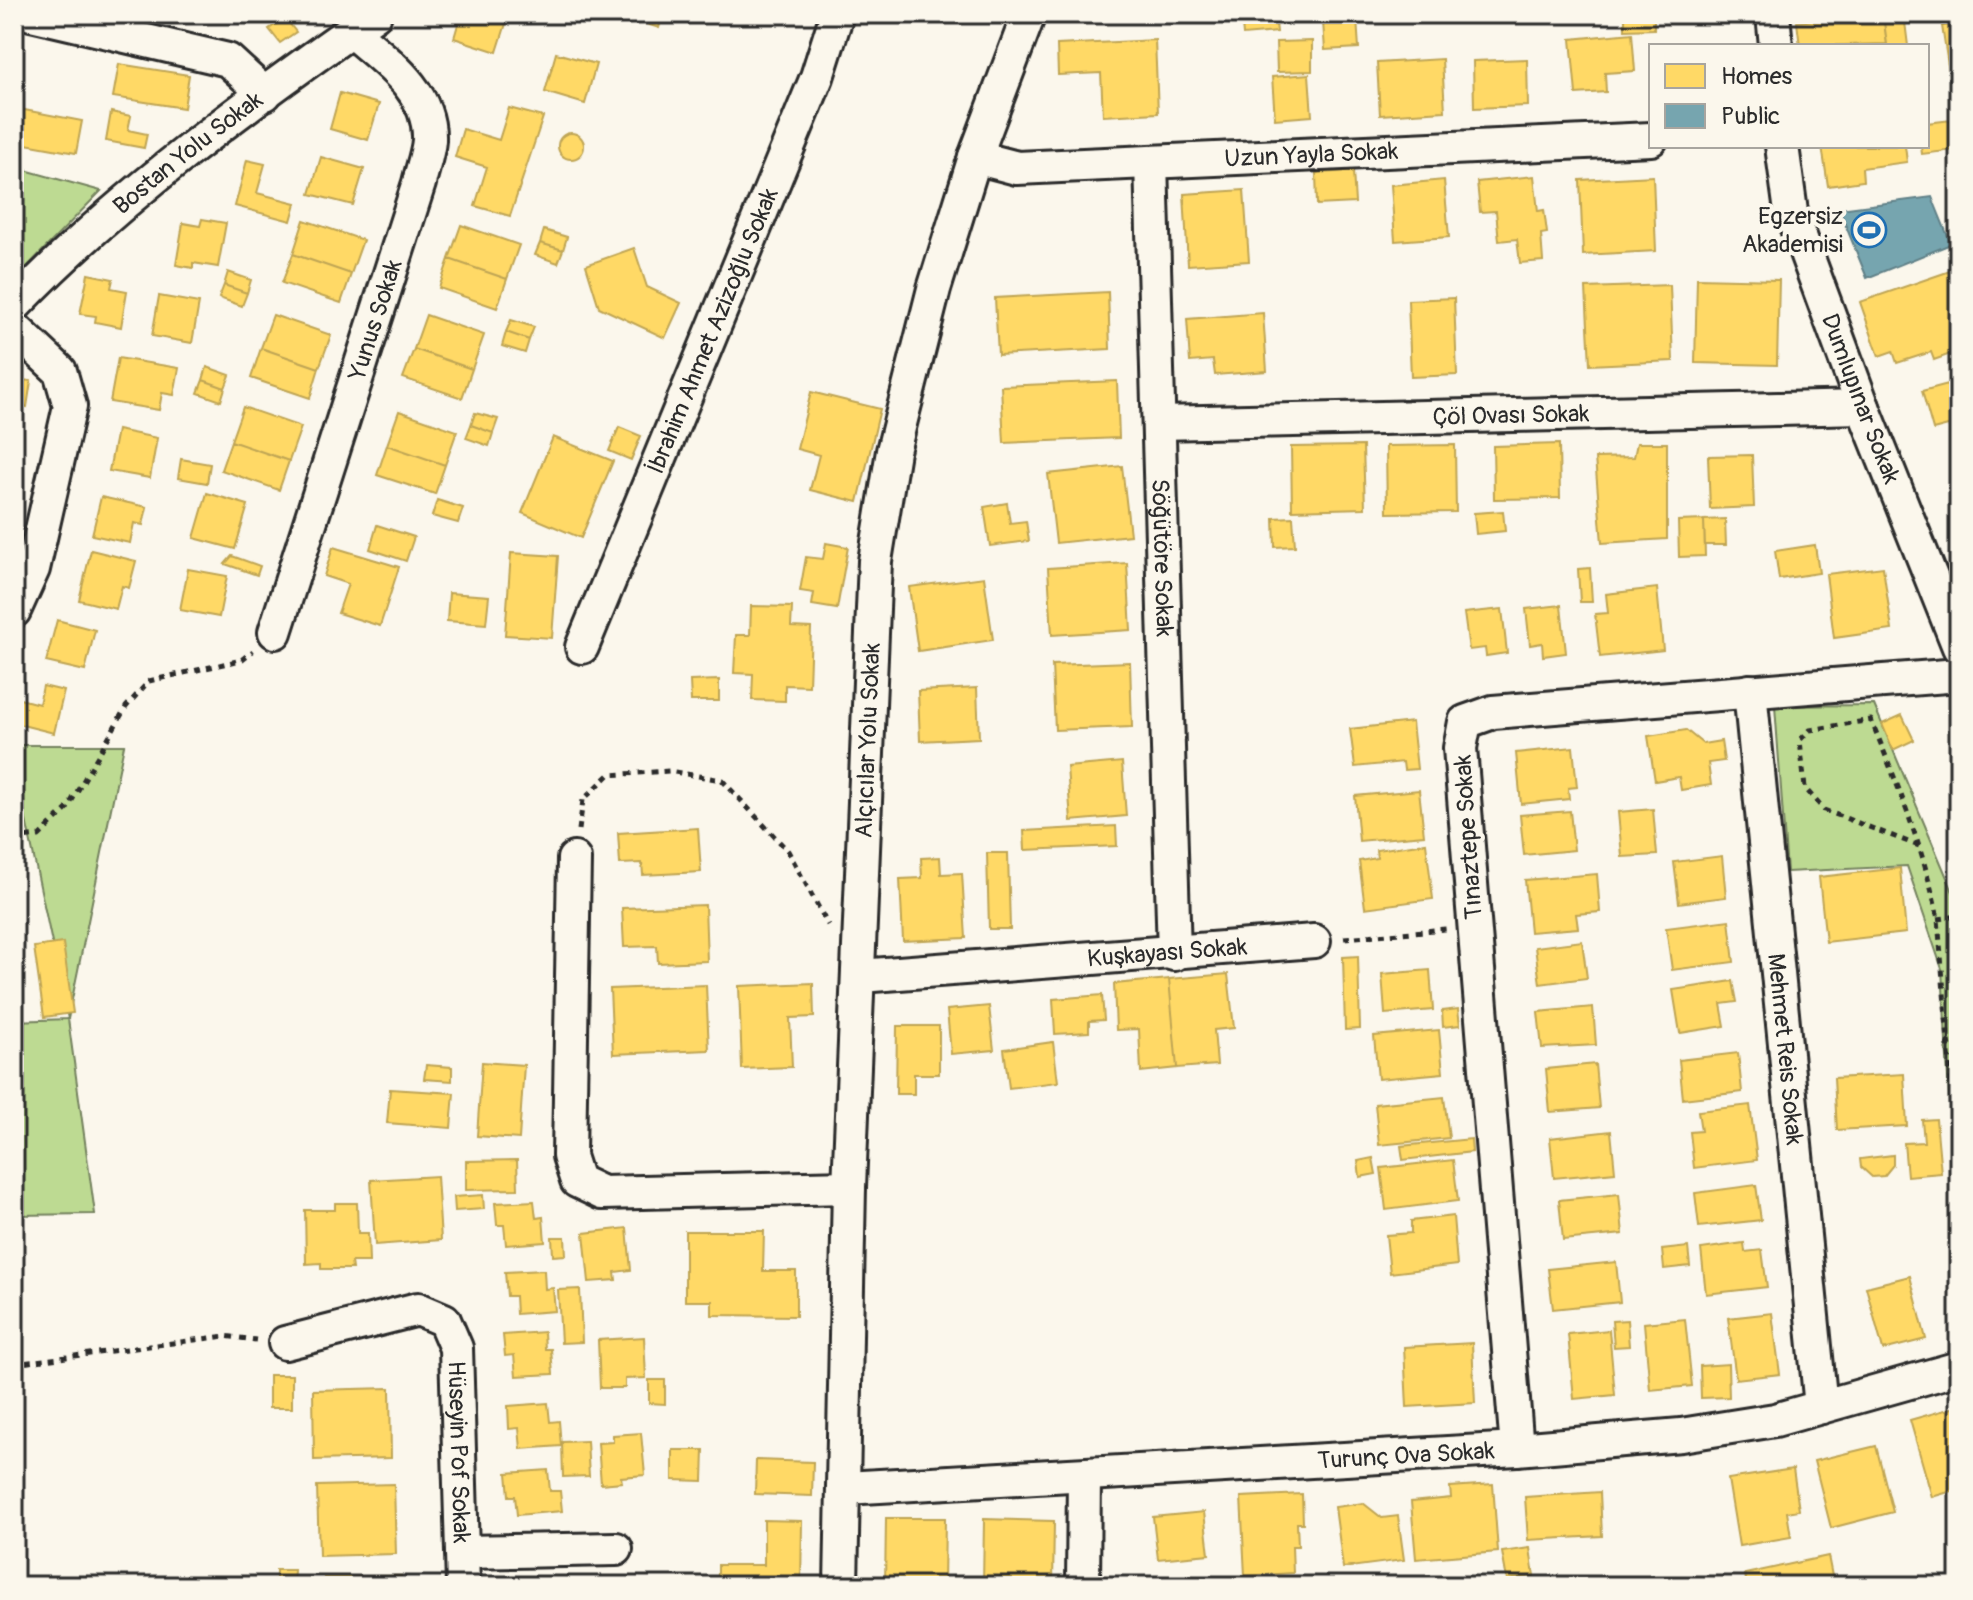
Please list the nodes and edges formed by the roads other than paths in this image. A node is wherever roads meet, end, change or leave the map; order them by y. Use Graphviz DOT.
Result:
graph roads {
  1 [pos="31,14"];
  2 [pos="837,14"];
  3 [pos="1029,14"];
  4 [pos="1773,14"];
  5 [pos="363,22"];
  6 [pos="1776,44"];
  7 [pos="265,94"];
  8 [pos="1649,139"];
  9 [pos="1782,148"];
  10 [pos="975,157"];
  11 [pos="1151,162"];
  12 [pos="14,306"];
  13 [pos="14,328"];
  14 [pos="1863,407"];
  15 [pos="1159,423"];
  16 [pos="14,611"];
  17 [pos="275,632"];
  18 [pos="582,647"];
  19 [pos="1959,647"];
  20 [pos="1959,675"];
  21 [pos="1750,691"];
  22 [pos="574,859"];
  23 [pos="1314,941"];
  24 [pos="1174,954"];
  25 [pos="860,976"];
  26 [pos="849,1187"];
  27 [pos="285,1343"];
  28 [pos="1959,1368"];
  29 [pos="1821,1407"];
  30 [pos="1517,1449"];
  31 [pos="1084,1475"];
  32 [pos="845,1488"];
  33 [pos="616,1549"];
  34 [pos="462,1552"];
  35 [pos="463,1586"];
  36 [pos="841,1586"];
  37 [pos="1083,1586"];
  1 -- 7 [label="street"];
  2 -- 18 [label="street, İbrahim Ahmet Azizoğlu Sokak"];
  3 -- 10 [label="street, Alçıcılar Yolu Sokak"];
  4 -- 6 [label="street"];
  5 -- 7 [label="street, Bostan Yolu Sokak"];
  5 -- 17 [label="street, Yunus Sokak"];
  7 -- 12 [label="street, Bostan Yolu Sokak"];
  8 -- 11 [label="street, Uzun Yayla Sokak"];
  9 -- 14 [label="street, Dumlupınar Sokak"];
  10 -- 11 [label="street, Uzun Yayla Sokak"];
  10 -- 25 [label="street, Alçıcılar Yolu Sokak"];
  11 -- 15 [label="street, Söğütöre Sokak"];
  13 -- 16 [label="street"];
  14 -- 15 [label="street, Çöl Ovası Sokak"];
  14 -- 19 [label="street, Dumlupınar Sokak"];
  15 -- 24 [label="street, Söğütöre Sokak"];
  20 -- 21 [label="street, Tınaztepe Sokak"];
  21 -- 29 [label="street, Mehmet Reis Sokak"];
  21 -- 30 [label="street, Tınaztepe Sokak"];
  22 -- 26 [label="street"];
  23 -- 24 [label="street, Kuşkayası Sokak"];
  24 -- 25 [label="street, Kuşkayası Sokak"];
  25 -- 26 [label="street, Alçıcılar Yolu Sokak"];
  26 -- 32 [label="street, Alçıcılar Yolu Sokak"];
  27 -- 34 [label="street, Hüseyin Pof Sokak"];
  28 -- 29 [label="street, Turunç Ova Sokak"];
  29 -- 30 [label="street, Turunç Ova Sokak"];
  30 -- 31 [label="street, Turunç Ova Sokak"];
  31 -- 32 [label="street, Turunç Ova Sokak"];
  31 -- 37 [label="street"];
  32 -- 36 [label="street, Alçıcılar Yolu Sokak"];
  33 -- 34 [label="street"];
  34 -- 35 [label="street, Hüseyin Pof Sokak"];
}
